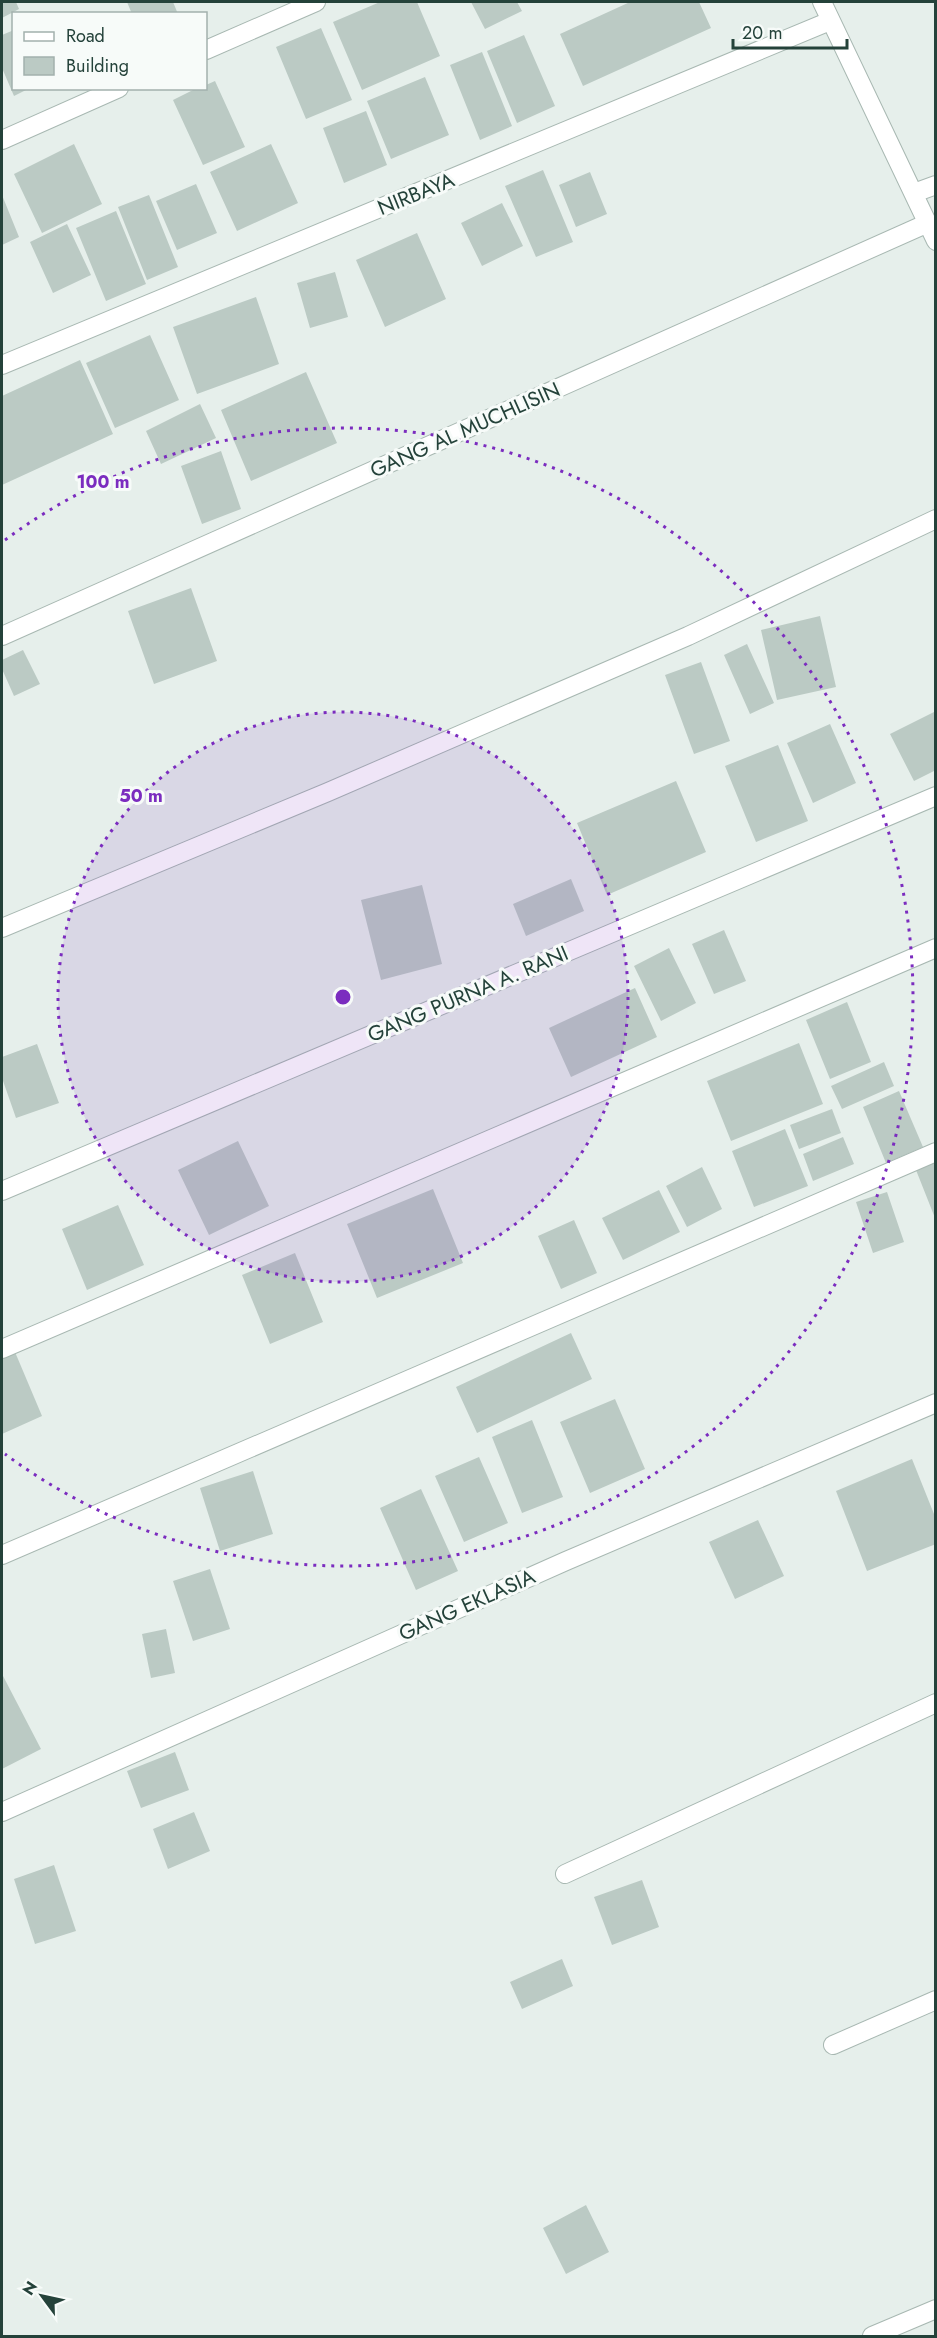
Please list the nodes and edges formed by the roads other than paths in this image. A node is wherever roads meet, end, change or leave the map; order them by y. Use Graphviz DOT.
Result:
graph roads {
  1 [pos="316,2"];
  2 [pos="822,2"];
  3 [pos="830,21"];
  4 [pos="207,50"];
  5 [pos="114,90"];
  6 [pos="2,140"];
  7 [pos="936,185"];
  8 [pos="914,193"];
  9 [pos="928,223"];
  10 [pos="936,241"];
  11 [pos="2,365"];
  12 [pos="936,519"];
  13 [pos="2,636"];
  14 [pos="936,796"];
  15 [pos="2,928"];
  16 [pos="936,948"];
  17 [pos="936,1152"];
  18 [pos="2,1191"];
  19 [pos="2,1349"];
  20 [pos="936,1403"];
  21 [pos="2,1555"];
  22 [pos="936,1702"];
  23 [pos="2,1812"];
  24 [pos="565,1874"];
  25 [pos="936,2000"];
  26 [pos="833,2045"];
  27 [pos="936,2309"];
  28 [pos="872,2337"];
  1 -- 4 [label="street"];
  2 -- 3 [label="street"];
  3 -- 8 [label="street"];
  3 -- 11 [label="street, NIRBAYA"];
  5 -- 6 [label="street"];
  7 -- 8 [label="street"];
  8 -- 9 [label="street"];
  9 -- 10 [label="street"];
  9 -- 13 [label="street, GANG AL MUCHLISIN"];
  12 -- 15 [label="street"];
  14 -- 18 [label="street, GANG PURNA A. RANI"];
  16 -- 19 [label="street"];
  17 -- 21 [label="street"];
  20 -- 23 [label="street, GANG EKLASIA"];
  22 -- 24 [label="street"];
  25 -- 26 [label="street"];
  27 -- 28 [label="street"];
}
